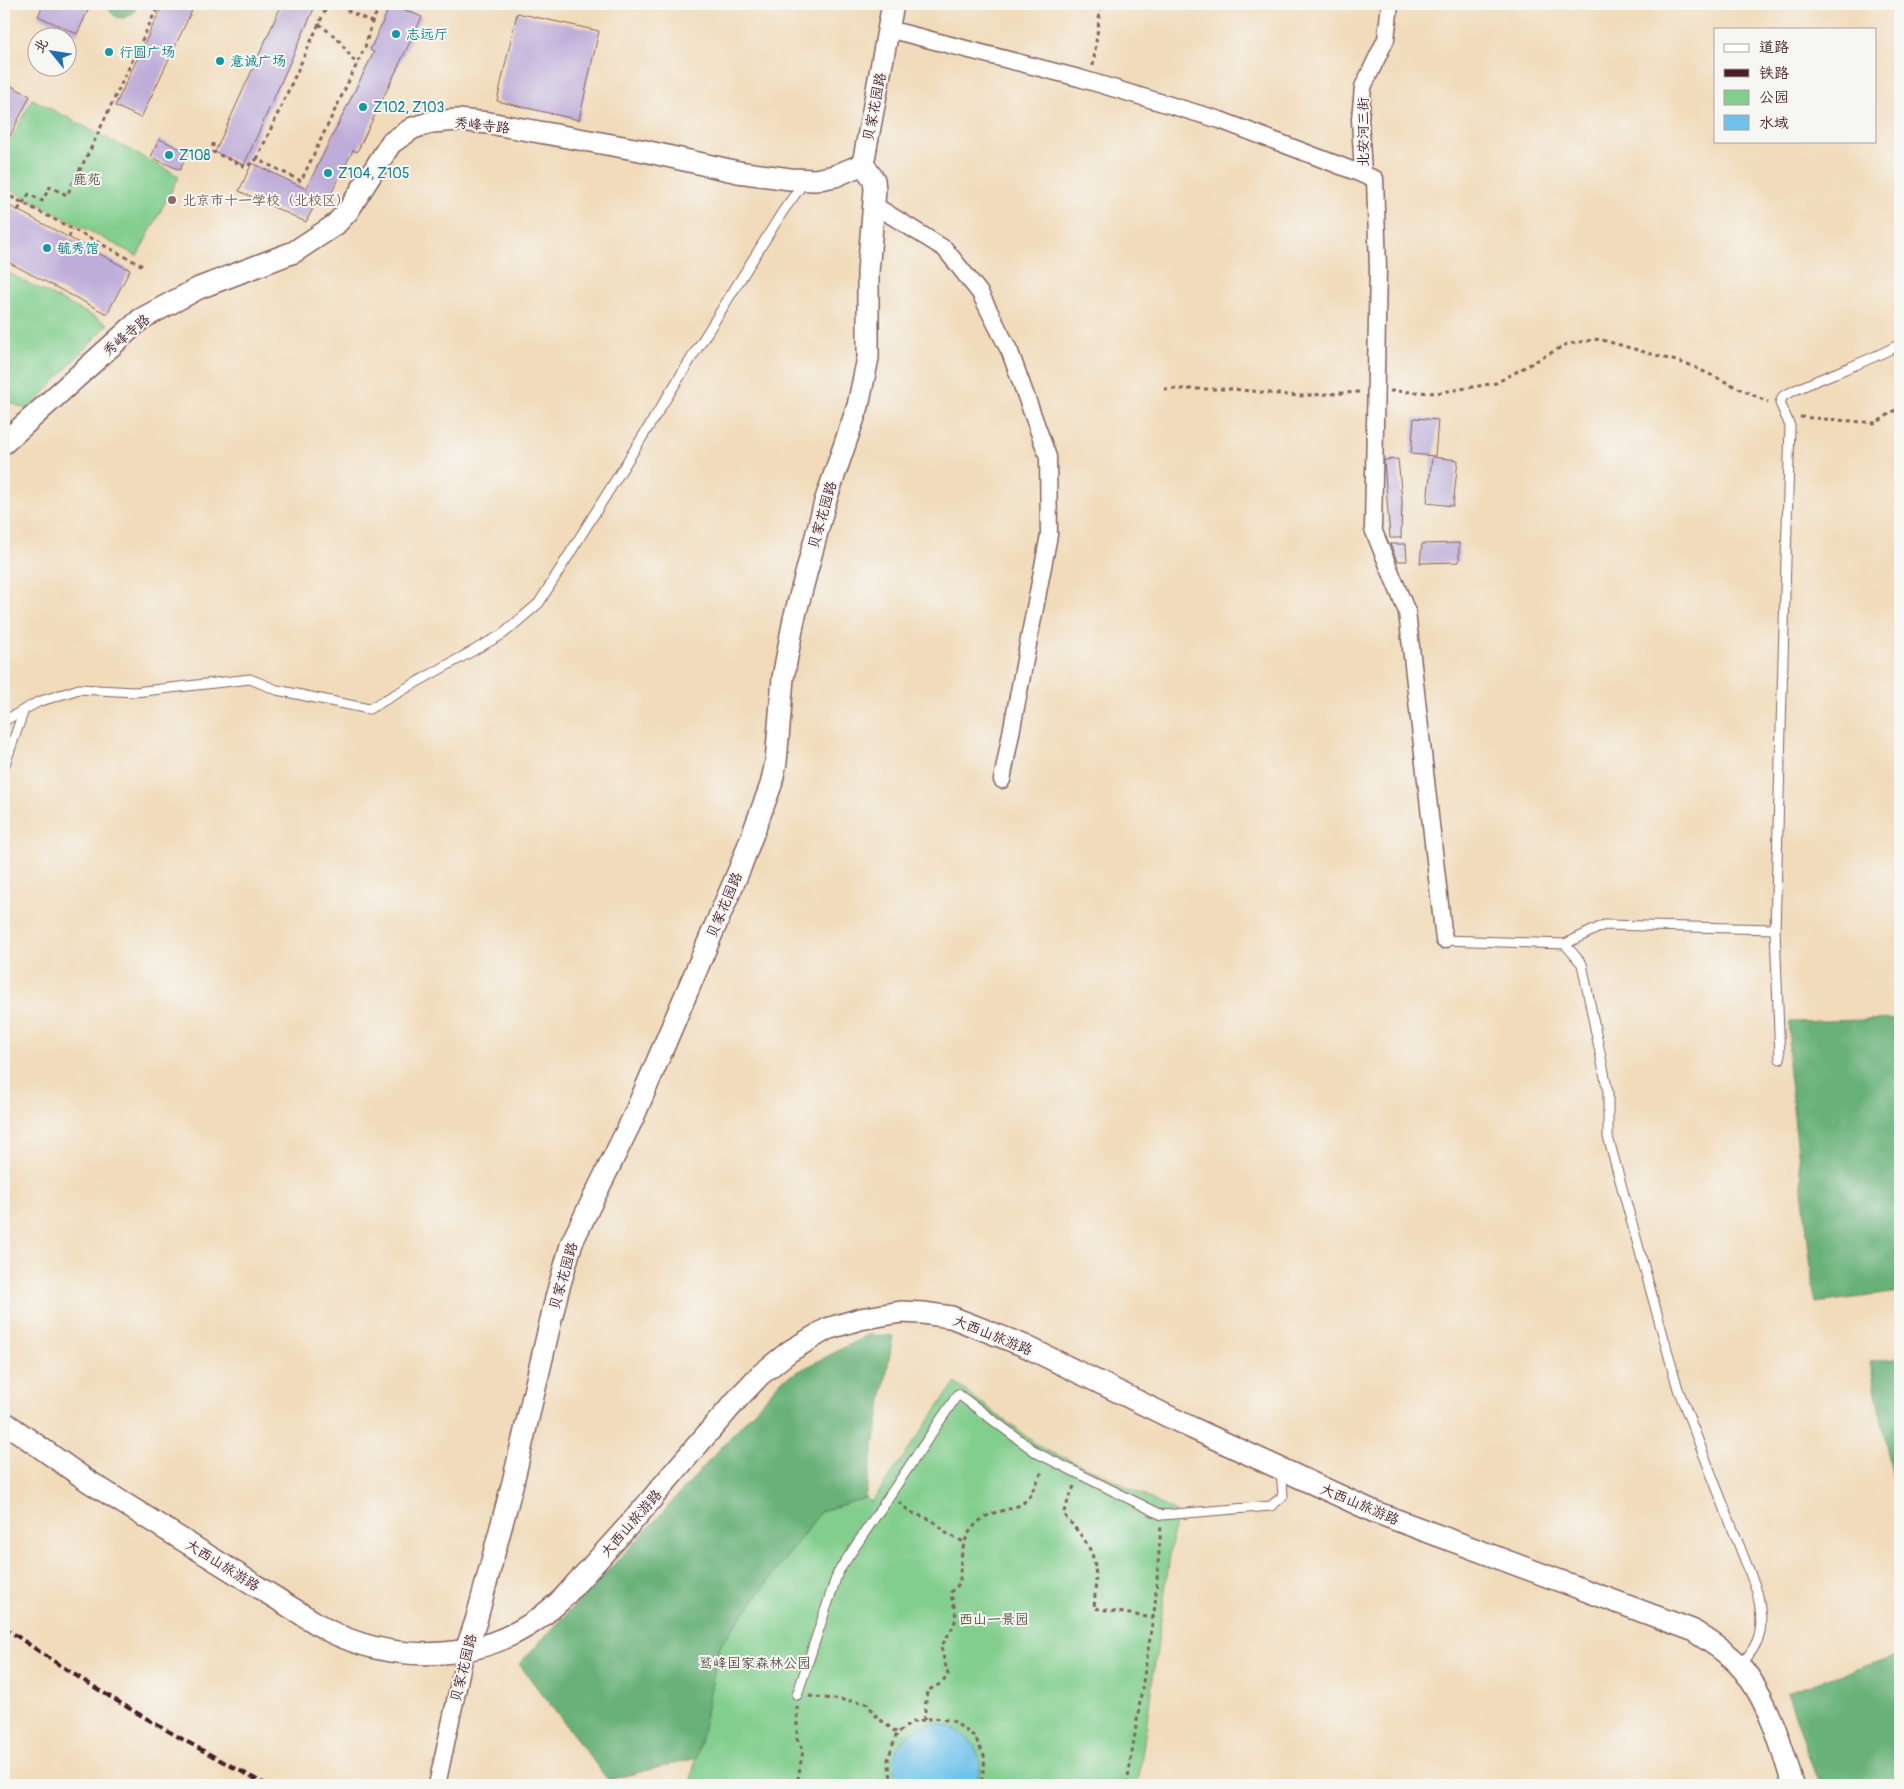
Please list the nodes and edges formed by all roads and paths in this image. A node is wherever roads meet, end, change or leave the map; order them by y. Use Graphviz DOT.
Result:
graph roads {
  1 [pos="159,4"];
  2 [pos="328,4"];
  3 [pos="342,4"];
  4 [pos="381,4"];
  5 [pos="893,4"];
  6 [pos="1101,4"];
  7 [pos="1390,4"];
  8 [pos="372,22"];
  9 [pos="319,24"];
  10 [pos="888,29"];
  11 [pos="357,65"];
  12 [pos="1092,82"];
  13 [pos="213,143"];
  14 [pos="257,160"];
  15 [pos="863,164"];
  16 [pos="1363,175"];
  17 [pos="806,179"];
  18 [pos="4,193"];
  19 [pos="22,202"];
  20 [pos="874,205"];
  21 [pos="18,210"];
  22 [pos="72,229"];
  23 [pos="69,237"];
  24 [pos="143,266"];
  25 [pos="1900,344"];
  26 [pos="1164,389"];
  27 [pos="1376,391"];
  28 [pos="1900,407"];
  29 [pos="1782,409"];
  30 [pos="1790,426"];
  31 [pos="4,443"];
  32 [pos="24,710"];
  33 [pos="4,721"];
  34 [pos="4,767"];
  35 [pos="1002,780"];
  36 [pos="1775,929"];
  37 [pos="1444,940"];
  38 [pos="1565,944"];
  39 [pos="1780,1059"];
  40 [pos="4,1422"];
  41 [pos="1049,1459"];
  42 [pos="1281,1469"];
  43 [pos="1079,1474"];
  44 [pos="890,1495"];
  45 [pos="1162,1515"];
  46 [pos="964,1542"];
  47 [pos="1153,1618"];
  48 [pos="466,1650"];
  49 [pos="1739,1666"];
  50 [pos="797,1695"];
  51 [pos="924,1720"];
  52 [pos="897,1733"];
  53 [pos="437,1785"];
  54 [pos="797,1785"];
  55 [pos="892,1785"];
  56 [pos="981,1785"];
  57 [pos="1127,1785"];
  58 [pos="1793,1785"];
  1 -- 19 [label="path"];
  2 -- 9 [label="path"];
  3 -- 8 [label="path"];
  4 -- 8 [label="path"];
  5 -- 10 [label="street, 贝家花园路"];
  6 -- 12 [label="path"];
  7 -- 16 [label="street, 北安河三街"];
  8 -- 11 [label="path"];
  9 -- 11 [label="path"];
  9 -- 14 [label="path"];
  10 -- 12 [label="street"];
  10 -- 15 [label="street, 贝家花园路"];
  11 -- 14 [label="path"];
  12 -- 16 [label="street"];
  13 -- 14 [label="path"];
  15 -- 17 [label="street, 秀峰寺路"];
  15 -- 20 [label="street, 贝家花园路"];
  16 -- 27 [label="street"];
  17 -- 31 [label="street, 秀峰寺路"];
  17 -- 32 [label="lane"];
  18 -- 19 [label="path"];
  19 -- 21 [label="path"];
  19 -- 22 [label="path"];
  20 -- 35 [label="street"];
  20 -- 48 [label="street, 贝家花园路"];
  22 -- 23 [label="path"];
  22 -- 24 [label="path"];
  25 -- 29 [label="lane"];
  26 -- 27 [label="path"];
  27 -- 29 [label="path"];
  27 -- 37 [label="street"];
  28 -- 30 [label="path"];
  29 -- 30 [label="lane"];
  30 -- 36 [label="lane"];
  32 -- 33 [label="lane"];
  32 -- 34 [label="lane"];
  36 -- 38 [label="lane"];
  36 -- 39 [label="lane"];
  37 -- 38 [label="lane"];
  38 -- 49 [label="lane"];
  40 -- 48 [label="street, 大西山旅游路"];
  41 -- 43 [label="lane"];
  41 -- 44 [label="lane"];
  41 -- 46 [label="path"];
  42 -- 45 [label="lane"];
  42 -- 48 [label="street, 大西山旅游路"];
  42 -- 49 [label="street, 大西山旅游路"];
  43 -- 45 [label="lane"];
  43 -- 47 [label="path"];
  44 -- 46 [label="path"];
  44 -- 50 [label="lane"];
  45 -- 47 [label="path"];
  46 -- 51 [label="path"];
  47 -- 57 [label="path"];
  48 -- 53 [label="street, 贝家花园路"];
  49 -- 58 [label="street, 大西山旅游路"];
  50 -- 52 [label="path"];
  50 -- 54 [label="path"];
  51 -- 52 [label="path"];
  51 -- 56 [label="path"];
  52 -- 55 [label="path"];
}
